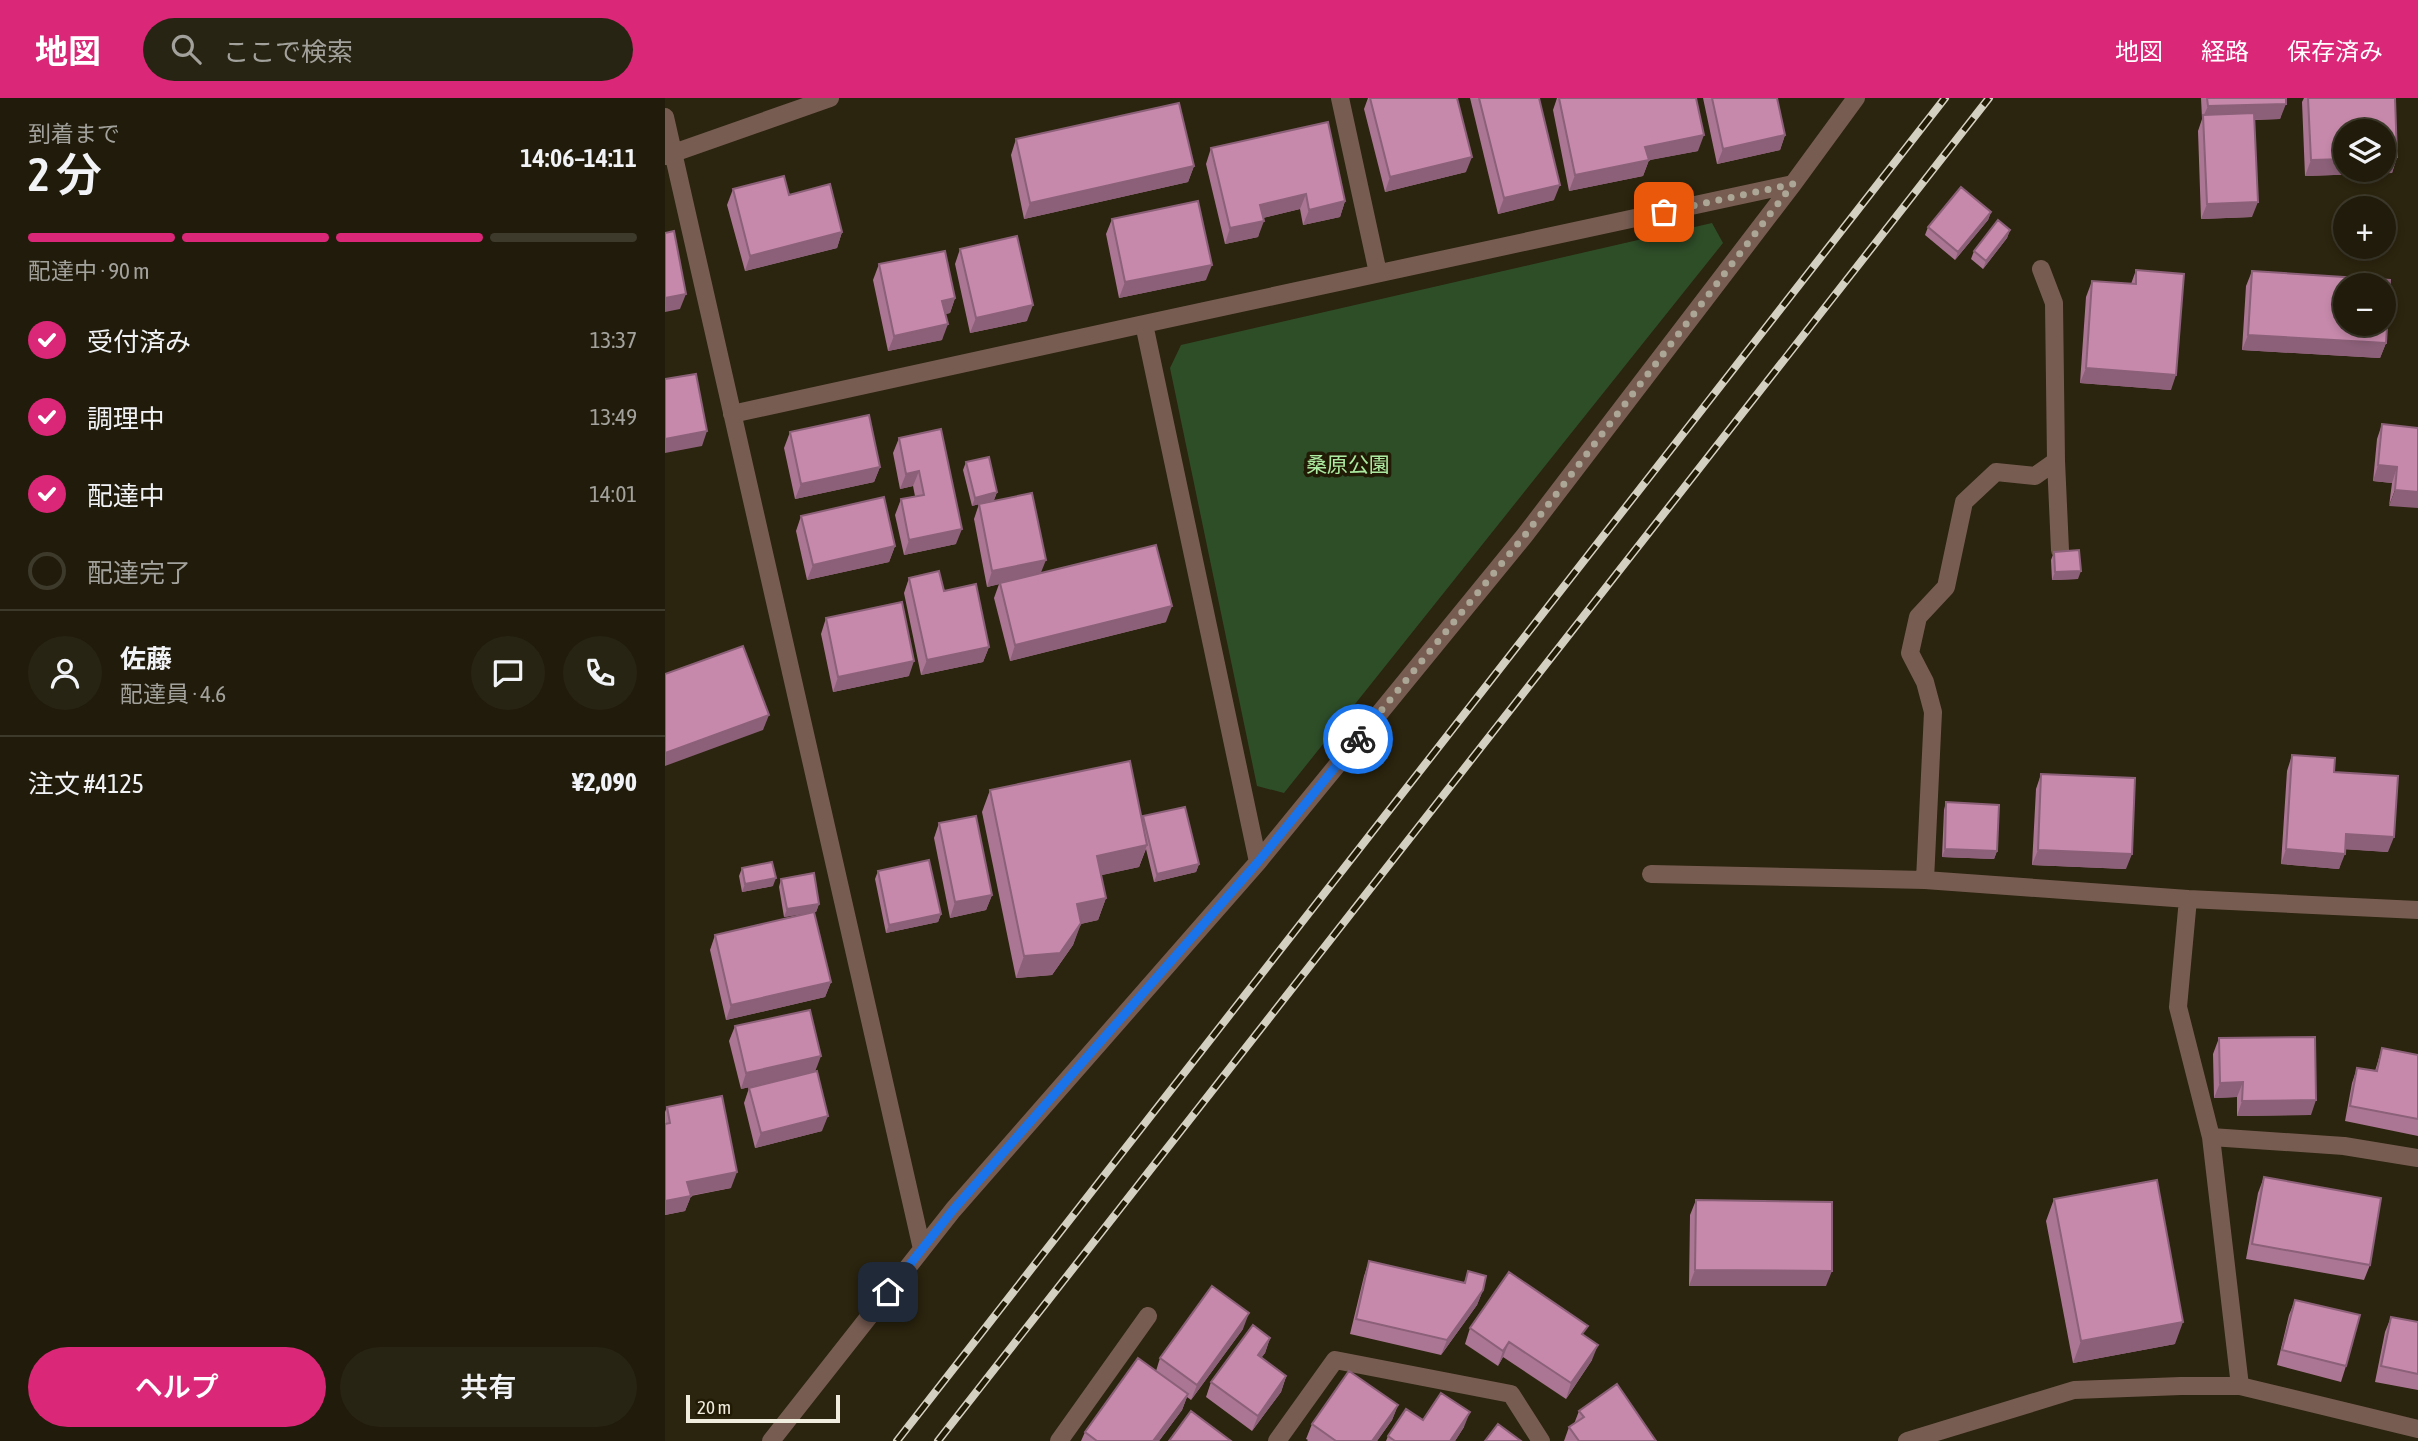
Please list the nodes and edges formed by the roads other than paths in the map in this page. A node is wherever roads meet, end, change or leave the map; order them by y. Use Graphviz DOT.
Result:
graph roads {
  1 [pos="830,98"];
  2 [pos="1340,98"];
  3 [pos="1856,98"];
  4 [pos="665,117"];
  5 [pos="668,155"];
  6 [pos="1793,184"];
  7 [pos="2041,269"];
  8 [pos="1378,273"];
  9 [pos="1144,324"];
  10 [pos="732,414"];
  11 [pos="2056,461"];
  12 [pos="2060,550"];
  13 [pos="1258,862"];
  14 [pos="1651,874"];
  15 [pos="1925,880"];
  16 [pos="2188,899"];
  17 [pos="2418,910"];
  18 [pos="2211,1137"];
  19 [pos="2418,1158"];
  20 [pos="922,1249"];
  21 [pos="1148,1315"];
  22 [pos="2240,1386"];
  23 [pos="2418,1429"];
  24 [pos="771,1441"];
  25 [pos="1059,1441"];
  26 [pos="1277,1441"];
  27 [pos="1541,1441"];
  28 [pos="1907,1441"];
  1 -- 5 [label="street"];
  2 -- 8 [label="street"];
  3 -- 6 [label="street"];
  4 -- 5 [label="street"];
  5 -- 10 [label="street"];
  6 -- 8 [label="street"];
  6 -- 13 [label="street"];
  7 -- 11 [label="street"];
  8 -- 9 [label="street"];
  9 -- 10 [label="street"];
  9 -- 13 [label="street"];
  10 -- 20 [label="street"];
  11 -- 12 [label="street"];
  11 -- 15 [label="street"];
  13 -- 20 [label="street"];
  14 -- 15 [label="street"];
  15 -- 16 [label="street"];
  16 -- 17 [label="street"];
  16 -- 18 [label="street"];
  18 -- 19 [label="street"];
  18 -- 22 [label="street"];
  20 -- 24 [label="street"];
  21 -- 25 [label="street"];
  22 -- 23 [label="street"];
  22 -- 28 [label="street"];
  26 -- 27 [label="street"];
}
